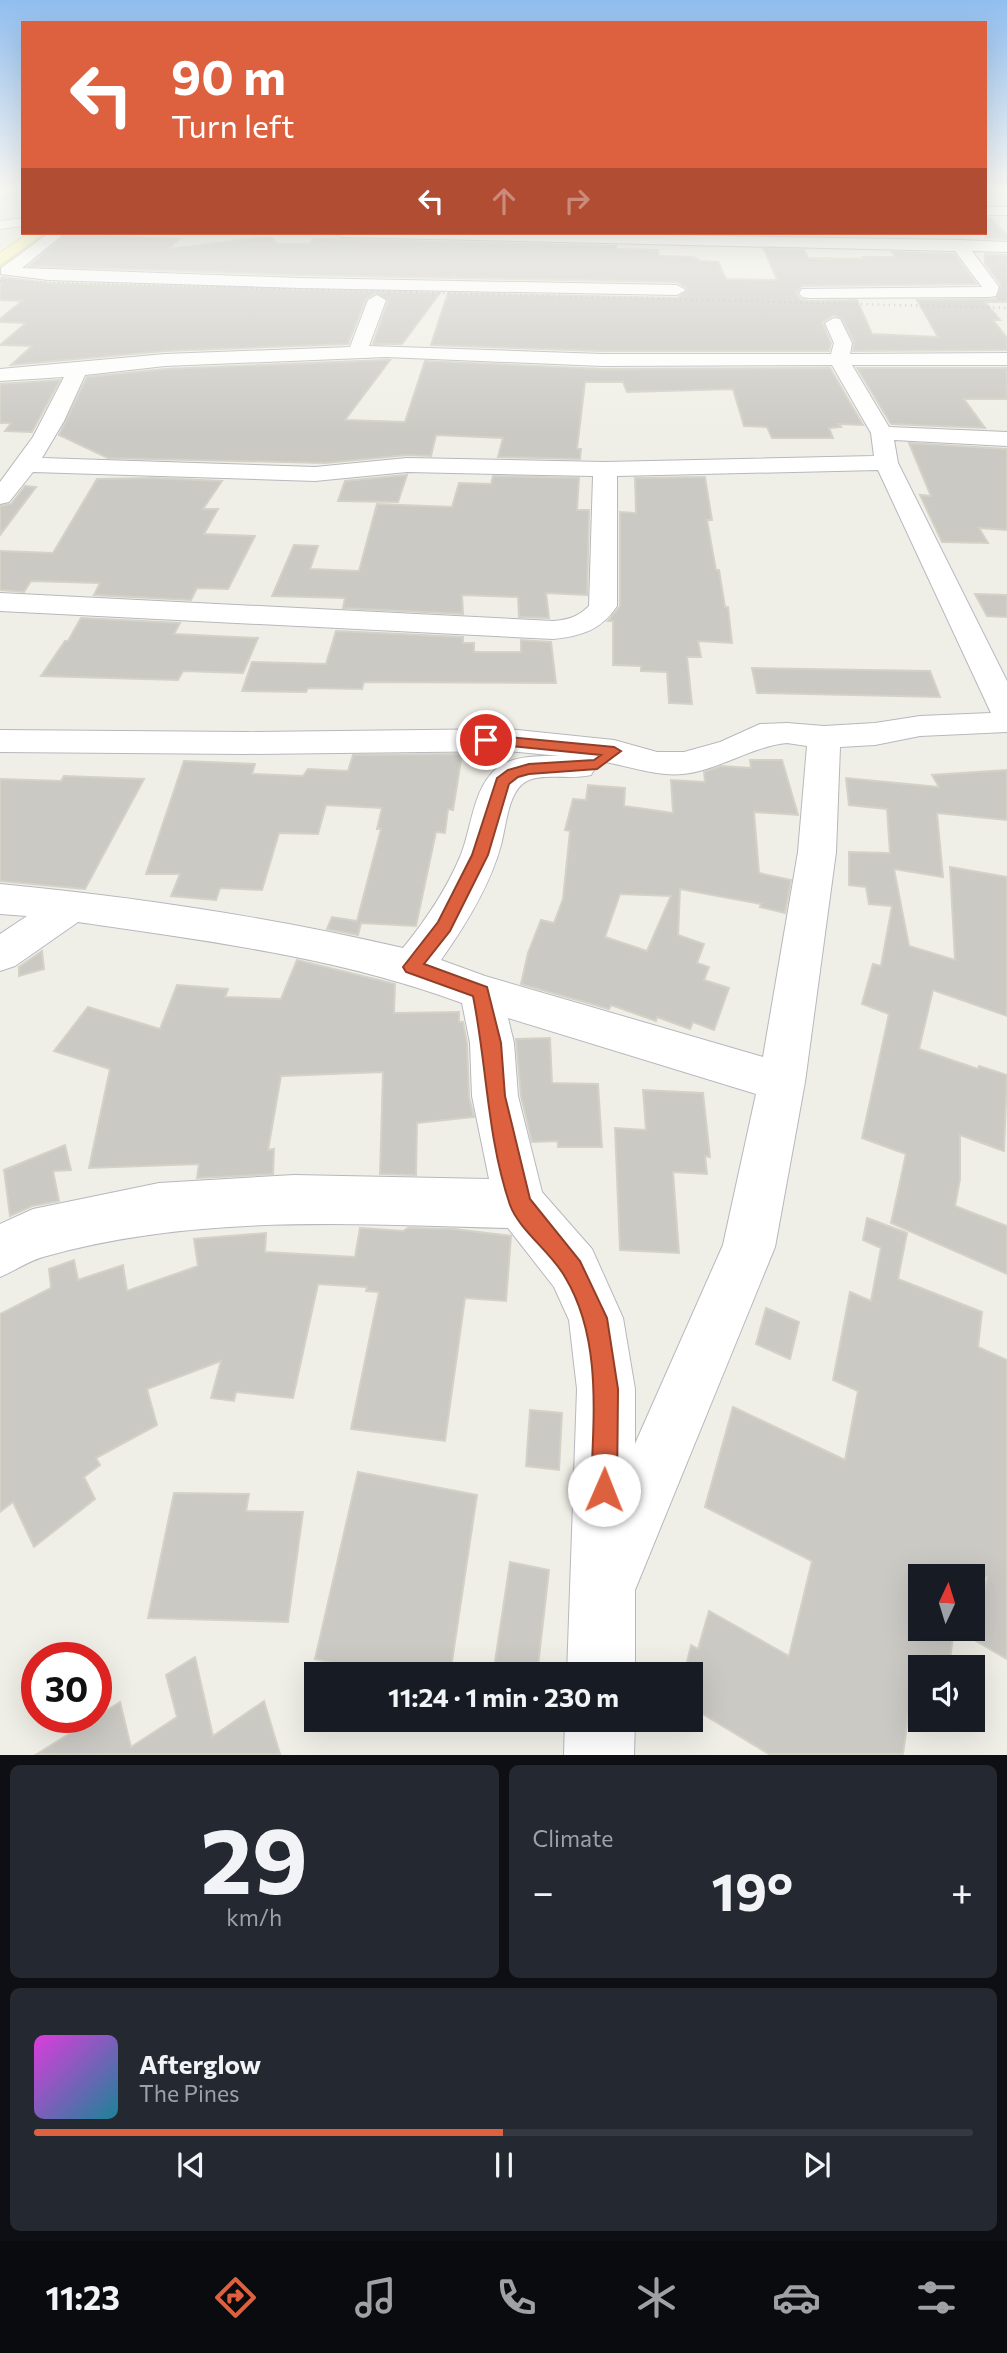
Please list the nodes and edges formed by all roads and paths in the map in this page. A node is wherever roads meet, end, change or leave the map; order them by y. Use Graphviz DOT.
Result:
graph roads {
  1 [pos="7,271"];
  2 [pos="978,271"];
  3 [pos="677,290"];
  4 [pos="808,293"];
  5 [pos="377,300"];
  6 [pos="834,323"];
  7 [pos="357,353"];
  8 [pos="1007,359"];
  9 [pos="839,360"];
  10 [pos="77,370"];
  11 [pos="0,375"];
  12 [pos="882,433"];
  13 [pos="1007,439"];
  14 [pos="27,465"];
  15 [pos="605,469"];
  16 [pos="892,475"];
  17 [pos="0,497"];
  18 [pos="0,602"];
  19 [pos="1007,713"];
  20 [pos="1007,722"];
  21 [pos="824,737"];
  22 [pos="0,741"];
  23 [pos="614,751"];
  24 [pos="0,899"];
  25 [pos="72,906"];
  26 [pos="0,955"];
  27 [pos="412,967"];
  28 [pos="481,992"];
  29 [pos="782,1082"];
  30 [pos="520,1204"];
  31 [pos="0,1251"];
  32 [pos="602,1591"];
  33 [pos="601,1662"];
  34 [pos="600,1732"];
  35 [pos="599,1755"];
  1 -- 3 [label="street"];
  2 -- 4 [label="street"];
  5 -- 7 [label="street"];
  6 -- 9 [label="street"];
  7 -- 9 [label="street"];
  7 -- 10 [label="street"];
  8 -- 9 [label="street"];
  9 -- 12 [label="street"];
  10 -- 11 [label="street"];
  10 -- 14 [label="street"];
  12 -- 13 [label="street"];
  12 -- 16 [label="street"];
  14 -- 15 [label="street"];
  14 -- 17 [label="street"];
  15 -- 16 [label="street"];
  15 -- 18 [label="street"];
  16 -- 19 [label="street"];
  20 -- 21 [label="street"];
  21 -- 23 [label="street"];
  21 -- 29 [label="street"];
  22 -- 23 [label="street"];
  23 -- 27 [label="street"];
  24 -- 25 [label="street"];
  25 -- 26 [label="street"];
  25 -- 27 [label="street"];
  27 -- 28 [label="street"];
  28 -- 29 [label="street"];
  28 -- 30 [label="street"];
  29 -- 32 [label="street"];
  30 -- 31 [label="street"];
  30 -- 32 [label="street"];
  32 -- 33 [label="street"];
  34 -- 35 [label="street"];
}
